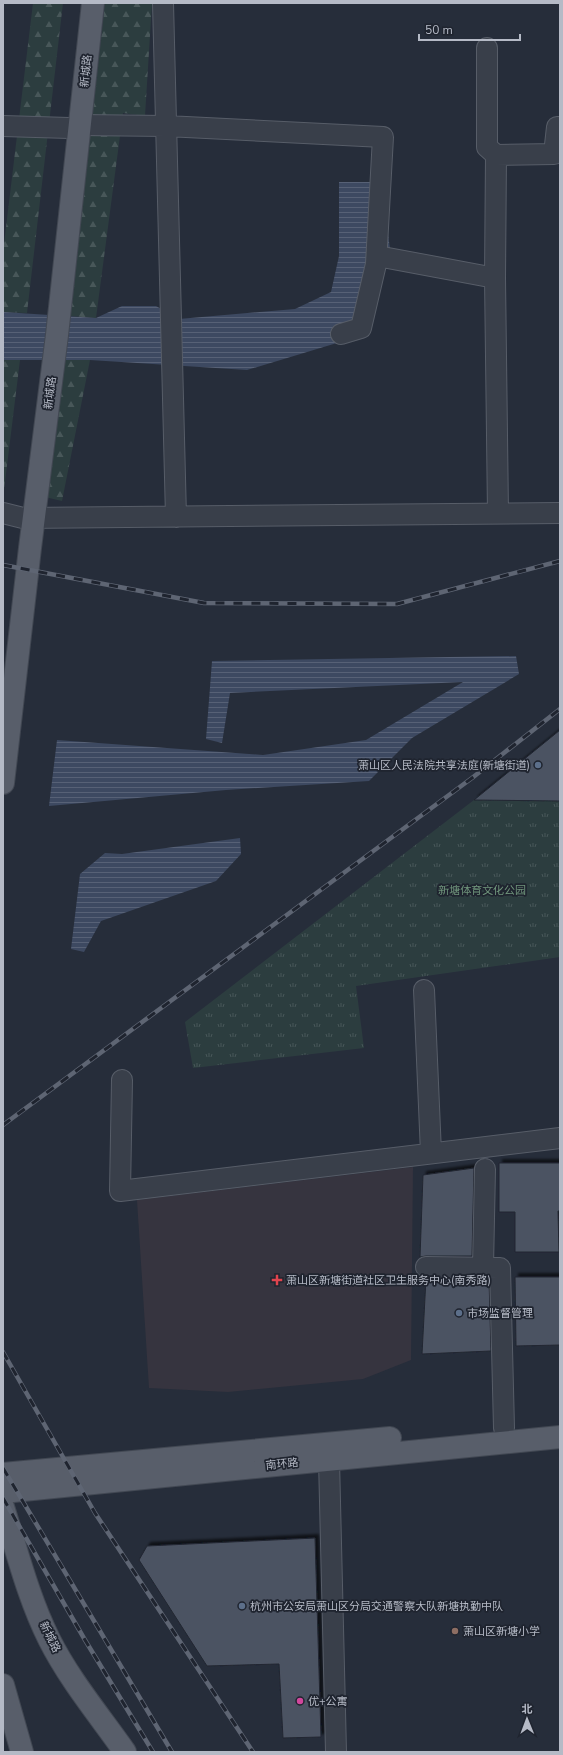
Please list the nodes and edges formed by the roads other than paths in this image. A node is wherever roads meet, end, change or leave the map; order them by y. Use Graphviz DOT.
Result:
graph roads {
  1 [pos="82,3"];
  2 [pos="93,3"];
  3 [pos="163,3"];
  4 [pos="487,48"];
  5 [pos="3,126"];
  6 [pos="74,126"];
  7 [pos="166,126"];
  8 [pos="560,127"];
  9 [pos="496,155"];
  10 [pos="377,256"];
  11 [pos="496,278"];
  12 [pos="341,334"];
  13 [pos="498,513"];
  14 [pos="560,513"];
  15 [pos="20,516"];
  16 [pos="176,516"];
  17 [pos="3,688"];
  18 [pos="3,783"];
  19 [pos="424,990"];
  20 [pos="122,1080"];
  21 [pos="560,1138"];
  22 [pos="431,1154"];
  23 [pos="485,1169"];
  24 [pos="426,1267"];
  25 [pos="483,1268"];
  26 [pos="560,1423"];
  27 [pos="504,1428"];
  28 [pos="560,1437"];
  29 [pos="329,1460"];
  30 [pos="3,1474"];
  31 [pos="3,1492"];
  32 [pos="3,1507"];
  33 [pos="3,1685"];
  34 [pos="22,1752"];
  35 [pos="125,1752"];
  36 [pos="336,1752"];
  1 -- 6 [label="main road, 新城路"];
  2 -- 6 [label="main road, 新城路"];
  3 -- 7 [label="street"];
  4 -- 9 [label="street"];
  5 -- 6 [label="street"];
  6 -- 7 [label="street"];
  6 -- 15 [label="main road, 新城路"];
  7 -- 10 [label="street"];
  7 -- 16 [label="street"];
  8 -- 9 [label="street"];
  9 -- 11 [label="street"];
  10 -- 11 [label="street"];
  10 -- 12 [label="street"];
  11 -- 13 [label="street"];
  13 -- 14 [label="street"];
  13 -- 16 [label="street"];
  15 -- 16 [label="street"];
  15 -- 17 [label="main road, 新城路"];
  15 -- 18 [label="main road, 新城路"];
  19 -- 22 [label="street"];
  20 -- 22 [label="street"];
  21 -- 22 [label="street"];
  23 -- 25 [label="street"];
  24 -- 25 [label="street"];
  25 -- 27 [label="street"];
  26 -- 27 [label="main road, 南环路"];
  27 -- 30 [label="main road, 南环路"];
  28 -- 29 [label="main road, 南环路"];
  29 -- 31 [label="main road, 南环路"];
  29 -- 36 [label="street"];
  32 -- 35 [label="main road, 新城路"];
  33 -- 34 [label="main road"];
}
